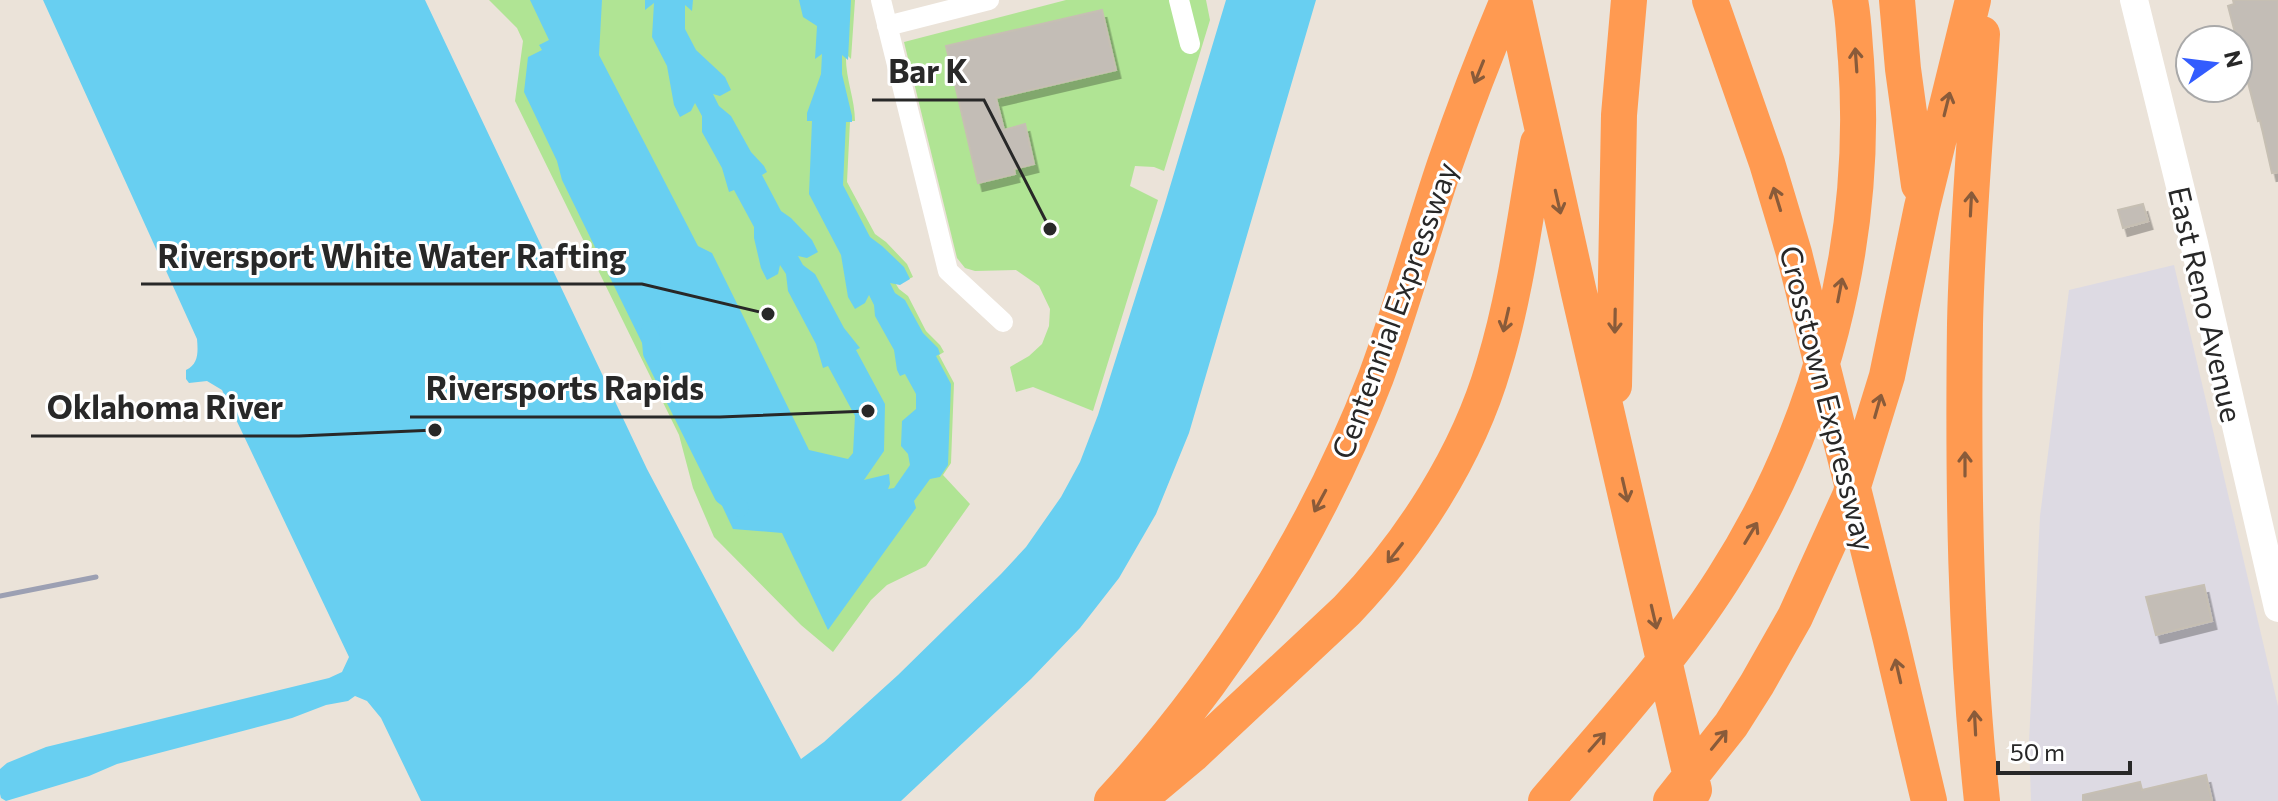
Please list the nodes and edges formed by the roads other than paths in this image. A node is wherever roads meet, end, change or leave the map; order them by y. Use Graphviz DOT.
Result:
graph roads {
  1 [pos="881,0"];
  2 [pos="989,0"];
  3 [pos="1179,0"];
  4 [pos="1508,0"];
  5 [pos="1514,0"];
  6 [pos="1629,0"];
  7 [pos="1710,0"];
  8 [pos="1850,0"];
  9 [pos="1897,0"];
  10 [pos="1973,0"];
  11 [pos="1984,0"];
  12 [pos="2134,0"];
  13 [pos="887,26"];
  14 [pos="1190,44"];
  15 [pos="1541,126"];
  16 [pos="1922,207"];
  17 [pos="1003,322"];
  18 [pos="1614,440"];
  19 [pos="2278,608"];
  20 [pos="1112,801"];
  21 [pos="1137,801"];
  22 [pos="1546,801"];
  23 [pos="1671,801"];
  24 [pos="1697,801"];
  25 [pos="1929,801"];
  26 [pos="1982,801"];
  1 -- 13 [label="street"];
  2 -- 13 [label="street"];
  3 -- 14 [label="street"];
  4 -- 20 [label="highway, Centennial Expressway, one-way"];
  5 -- 15 [label="highway"];
  6 -- 18 [label="highway, one-way"];
  25 -- 7 [label="highway, Crosstown Expressway, one-way"];
  22 -- 8 [label="highway, one-way"];
  9 -- 16 [label="highway"];
  16 -- 10 [label="highway, one-way"];
  26 -- 11 [label="highway, one-way"];
  12 -- 19 [label="main road, East Reno Avenue"];
  13 -- 17 [label="street"];
  15 -- 18 [label="highway, one-way"];
  15 -- 21 [label="highway, one-way"];
  23 -- 16 [label="highway, one-way"];
  18 -- 24 [label="highway, one-way"];
}
